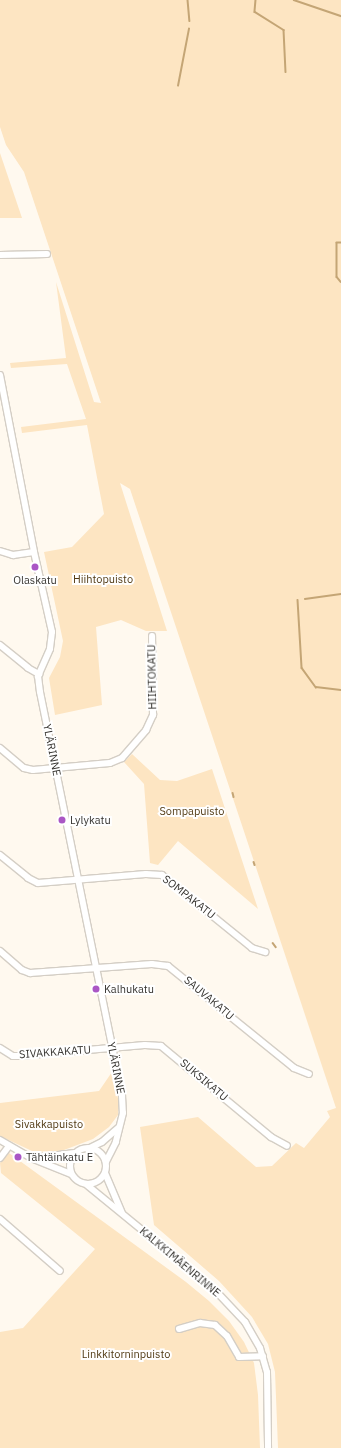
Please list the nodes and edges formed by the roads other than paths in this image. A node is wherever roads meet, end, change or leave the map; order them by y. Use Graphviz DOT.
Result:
graph roads {
  1 [pos="47,254"];
  2 [pos="0,255"];
  3 [pos="0,375"];
  4 [pos="0,551"];
  5 [pos="34,552"];
  6 [pos="152,636"];
  7 [pos="0,645"];
  8 [pos="39,674"];
  9 [pos="0,748"];
  10 [pos="55,769"];
  11 [pos="0,855"];
  12 [pos="78,880"];
  13 [pos="0,951"];
  14 [pos="265,952"];
  15 [pos="95,969"];
  16 [pos="0,1048"];
  17 [pos="112,1048"];
  18 [pos="308,1074"];
  19 [pos="119,1127"];
  20 [pos="0,1140"];
  21 [pos="9,1146"];
  22 [pos="287,1146"];
  23 [pos="90,1148"];
  24 [pos="75,1153"];
  25 [pos="0,1158"];
  26 [pos="31,1158"];
  27 [pos="106,1162"];
  28 [pos="105,1173"];
  29 [pos="71,1174"];
  30 [pos="87,1185"];
  31 [pos="122,1212"];
  32 [pos="0,1220"];
  33 [pos="60,1271"];
  34 [pos="179,1329"];
  35 [pos="263,1356"];
  36 [pos="268,1448"];
  1 -- 2 [label="street"];
  3 -- 5 [label="street, YLÄRINNE"];
  4 -- 5 [label="street"];
  5 -- 8 [label="street, YLÄRINNE"];
  6 -- 10 [label="street, HIIHTOKATU"];
  7 -- 8 [label="street"];
  8 -- 10 [label="street, YLÄRINNE"];
  9 -- 10 [label="street"];
  10 -- 12 [label="street, YLÄRINNE"];
  11 -- 12 [label="street, SOMPAKATU"];
  12 -- 14 [label="street, SOMPAKATU"];
  12 -- 15 [label="street, YLÄRINNE"];
  13 -- 15 [label="street"];
  15 -- 17 [label="street, YLÄRINNE"];
  15 -- 18 [label="street, SAUVAKATU"];
  16 -- 17 [label="street, SIVAKKAKATU"];
  17 -- 19 [label="street, YLÄRINNE"];
  17 -- 22 [label="street, SUKSIKATU"];
  19 -- 23 [label="street"];
  19 -- 27 [label="street, YLÄRINNE"];
  20 -- 21 [label="street"];
  21 -- 25 [label="street"];
  21 -- 26 [label="street"];
  23 -- 24 [label="street"];
  23 -- 27 [label="street"];
  24 -- 26 [label="street"];
  24 -- 29 [label="street"];
  26 -- 29 [label="street"];
  27 -- 28 [label="street"];
  28 -- 30 [label="street"];
  28 -- 31 [label="street, KALKKIMÄENRINNE"];
  29 -- 30 [label="street"];
  30 -- 31 [label="street, KALKKIMÄENRINNE"];
  31 -- 35 [label="street, KALKKIMÄENRINNE"];
  32 -- 33 [label="street"];
  34 -- 35 [label="street"];
  35 -- 36 [label="street, KALKKIMÄENRINNE"];
}
